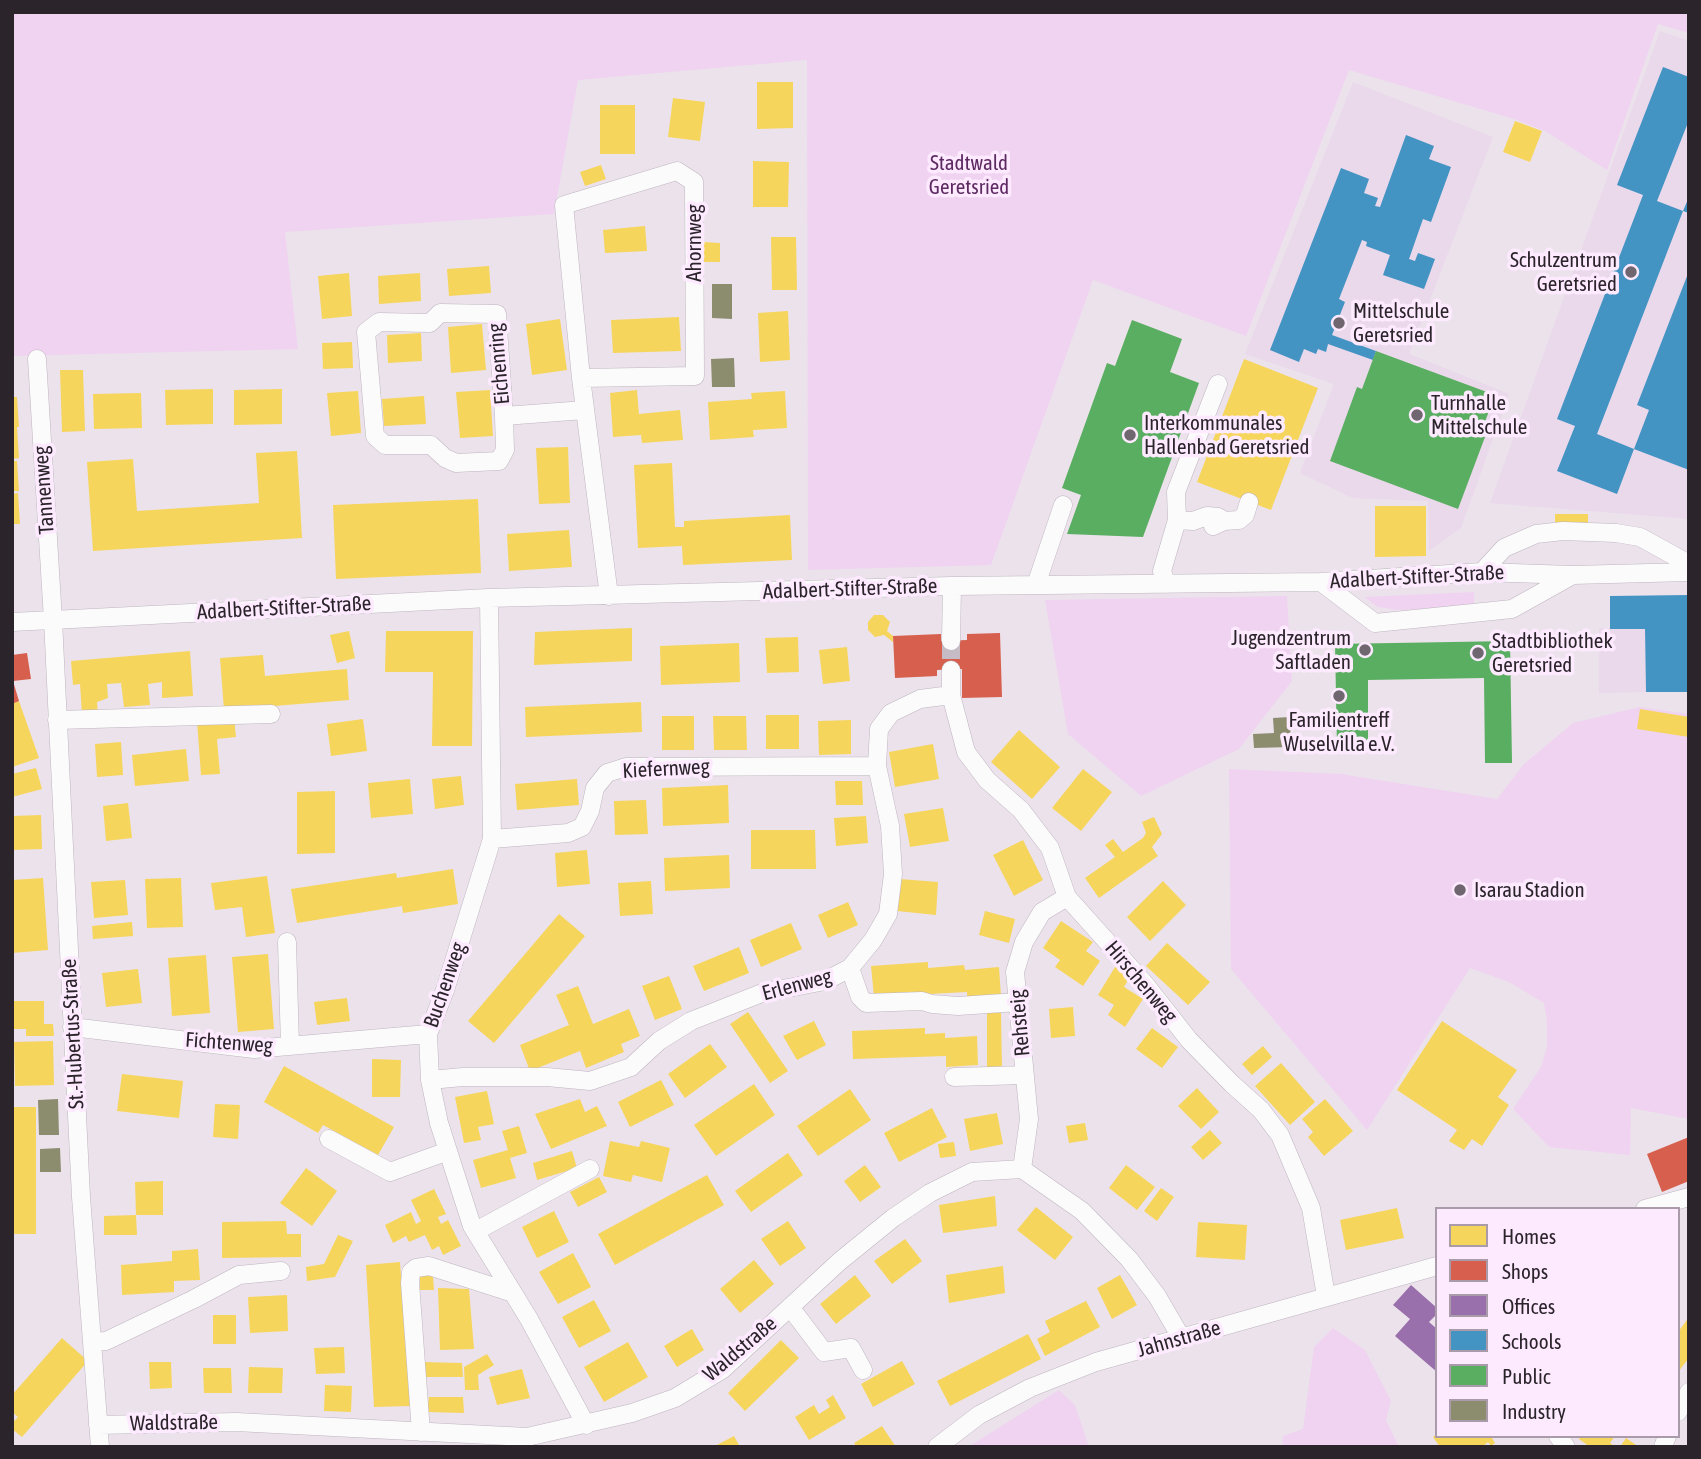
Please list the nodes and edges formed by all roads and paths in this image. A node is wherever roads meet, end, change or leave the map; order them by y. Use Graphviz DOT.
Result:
graph roads {
  1 [pos="37,359"];
  2 [pos="581,378"];
  3 [pos="1218,384"];
  4 [pos="585,410"];
  5 [pos="504,416"];
  6 [pos="1249,502"];
  7 [pos="1063,505"];
  8 [pos="1185,521"];
  9 [pos="1689,564"];
  10 [pos="1482,572"];
  11 [pos="1689,572"];
  12 [pos="1572,575"];
  13 [pos="1321,582"];
  14 [pos="1166,584"];
  15 [pos="1036,585"];
  16 [pos="952,586"];
  17 [pos="610,596"];
  18 [pos="489,598"];
  19 [pos="53,620"];
  20 [pos="12,622"];
  21 [pos="951,641"];
  22 [pos="951,670"];
  23 [pos="951,695"];
  24 [pos="271,715"];
  25 [pos="57,720"];
  26 [pos="877,766"];
  27 [pos="492,839"];
  28 [pos="1067,897"];
  29 [pos="287,942"];
  30 [pos="850,968"];
  31 [pos="1018,1002"];
  32 [pos="72,1027"];
  33 [pos="428,1034"];
  34 [pos="290,1046"];
  35 [pos="1025,1075"];
  36 [pos="954,1077"];
  37 [pos="430,1080"];
  38 [pos="329,1139"];
  39 [pos="448,1151"];
  40 [pos="590,1169"];
  41 [pos="1022,1169"];
  42 [pos="1689,1197"];
  43 [pos="1652,1207"];
  44 [pos="476,1231"];
  45 [pos="1435,1267"];
  46 [pos="281,1271"];
  47 [pos="513,1293"];
  48 [pos="1326,1296"];
  49 [pos="790,1307"];
  50 [pos="1182,1339"];
  51 [pos="92,1342"];
  52 [pos="863,1370"];
  53 [pos="1689,1392"];
  54 [pos="1680,1408"];
  55 [pos="99,1425"];
  56 [pos="586,1425"];
  57 [pos="421,1432"];
  58 [pos="100,1447"];
  59 [pos="937,1447"];
  1 -- 19 [label="street, Tannenweg"];
  2 -- 2 [label="street, Ahornweg"];
  2 -- 4 [label="street, Ahornweg"];
  3 -- 8 [label="street"];
  4 -- 5 [label="street, Eichenring"];
  4 -- 17 [label="street, Ahornweg"];
  5 -- 5 [label="street, Eichenring"];
  6 -- 8 [label="street"];
  7 -- 15 [label="street"];
  8 -- 14 [label="street"];
  9 -- 10 [label="street"];
  10 -- 12 [label="street, Adalbert-Stifter-Straße"];
  10 -- 13 [label="street, Adalbert-Stifter-Straße"];
  11 -- 12 [label="street, Adalbert-Stifter-Straße"];
  12 -- 13 [label="street"];
  13 -- 14 [label="street, Adalbert-Stifter-Straße"];
  14 -- 15 [label="street, Adalbert-Stifter-Straße"];
  15 -- 16 [label="street, Adalbert-Stifter-Straße"];
  16 -- 17 [label="street, Adalbert-Stifter-Straße"];
  16 -- 21 [label="street"];
  17 -- 18 [label="street, Adalbert-Stifter-Straße"];
  18 -- 19 [label="street, Adalbert-Stifter-Straße"];
  18 -- 27 [label="street, Buchenweg"];
  19 -- 20 [label="street, Adalbert-Stifter-Straße"];
  19 -- 25 [label="street, St.-Hubertus-Straße"];
  22 -- 23 [label="street, Hirschenweg"];
  23 -- 26 [label="street, Erlenweg"];
  23 -- 28 [label="street, Hirschenweg"];
  24 -- 25 [label="street"];
  25 -- 32 [label="street, St.-Hubertus-Straße"];
  26 -- 27 [label="street, Kiefernweg"];
  26 -- 30 [label="street, Erlenweg"];
  27 -- 33 [label="street, Buchenweg"];
  28 -- 31 [label="street, Rehsteig"];
  28 -- 48 [label="street, Hirschenweg"];
  29 -- 34 [label="street"];
  30 -- 31 [label="street"];
  30 -- 37 [label="street, Erlenweg"];
  31 -- 35 [label="street, Rehsteig"];
  32 -- 34 [label="street, Fichtenweg"];
  32 -- 51 [label="street, St.-Hubertus-Straße"];
  33 -- 34 [label="street, Fichtenweg"];
  33 -- 37 [label="street, Buchenweg"];
  35 -- 36 [label="street"];
  35 -- 41 [label="street, Rehsteig"];
  37 -- 39 [label="street, Buchenweg"];
  38 -- 39 [label="street"];
  39 -- 44 [label="street, Buchenweg"];
  40 -- 44 [label="street"];
  41 -- 49 [label="street, Waldstraße"];
  41 -- 50 [label="street"];
  42 -- 43 [label="street"];
  44 -- 47 [label="street, Buchenweg"];
  45 -- 48 [label="street, Jahnstraße"];
  46 -- 51 [label="street"];
  47 -- 56 [label="street, Buchenweg"];
  47 -- 57 [label="street"];
  48 -- 50 [label="street, Jahnstraße"];
  49 -- 52 [label="street"];
  49 -- 56 [label="street, Waldstraße"];
  50 -- 59 [label="street, Jahnstraße"];
  51 -- 55 [label="street, St.-Hubertus-Straße"];
  53 -- 54 [label="street"];
  55 -- 57 [label="street, Waldstraße"];
  55 -- 58 [label="street, St.-Hubertus-Straße"];
  56 -- 57 [label="street, Waldstraße"];
}
